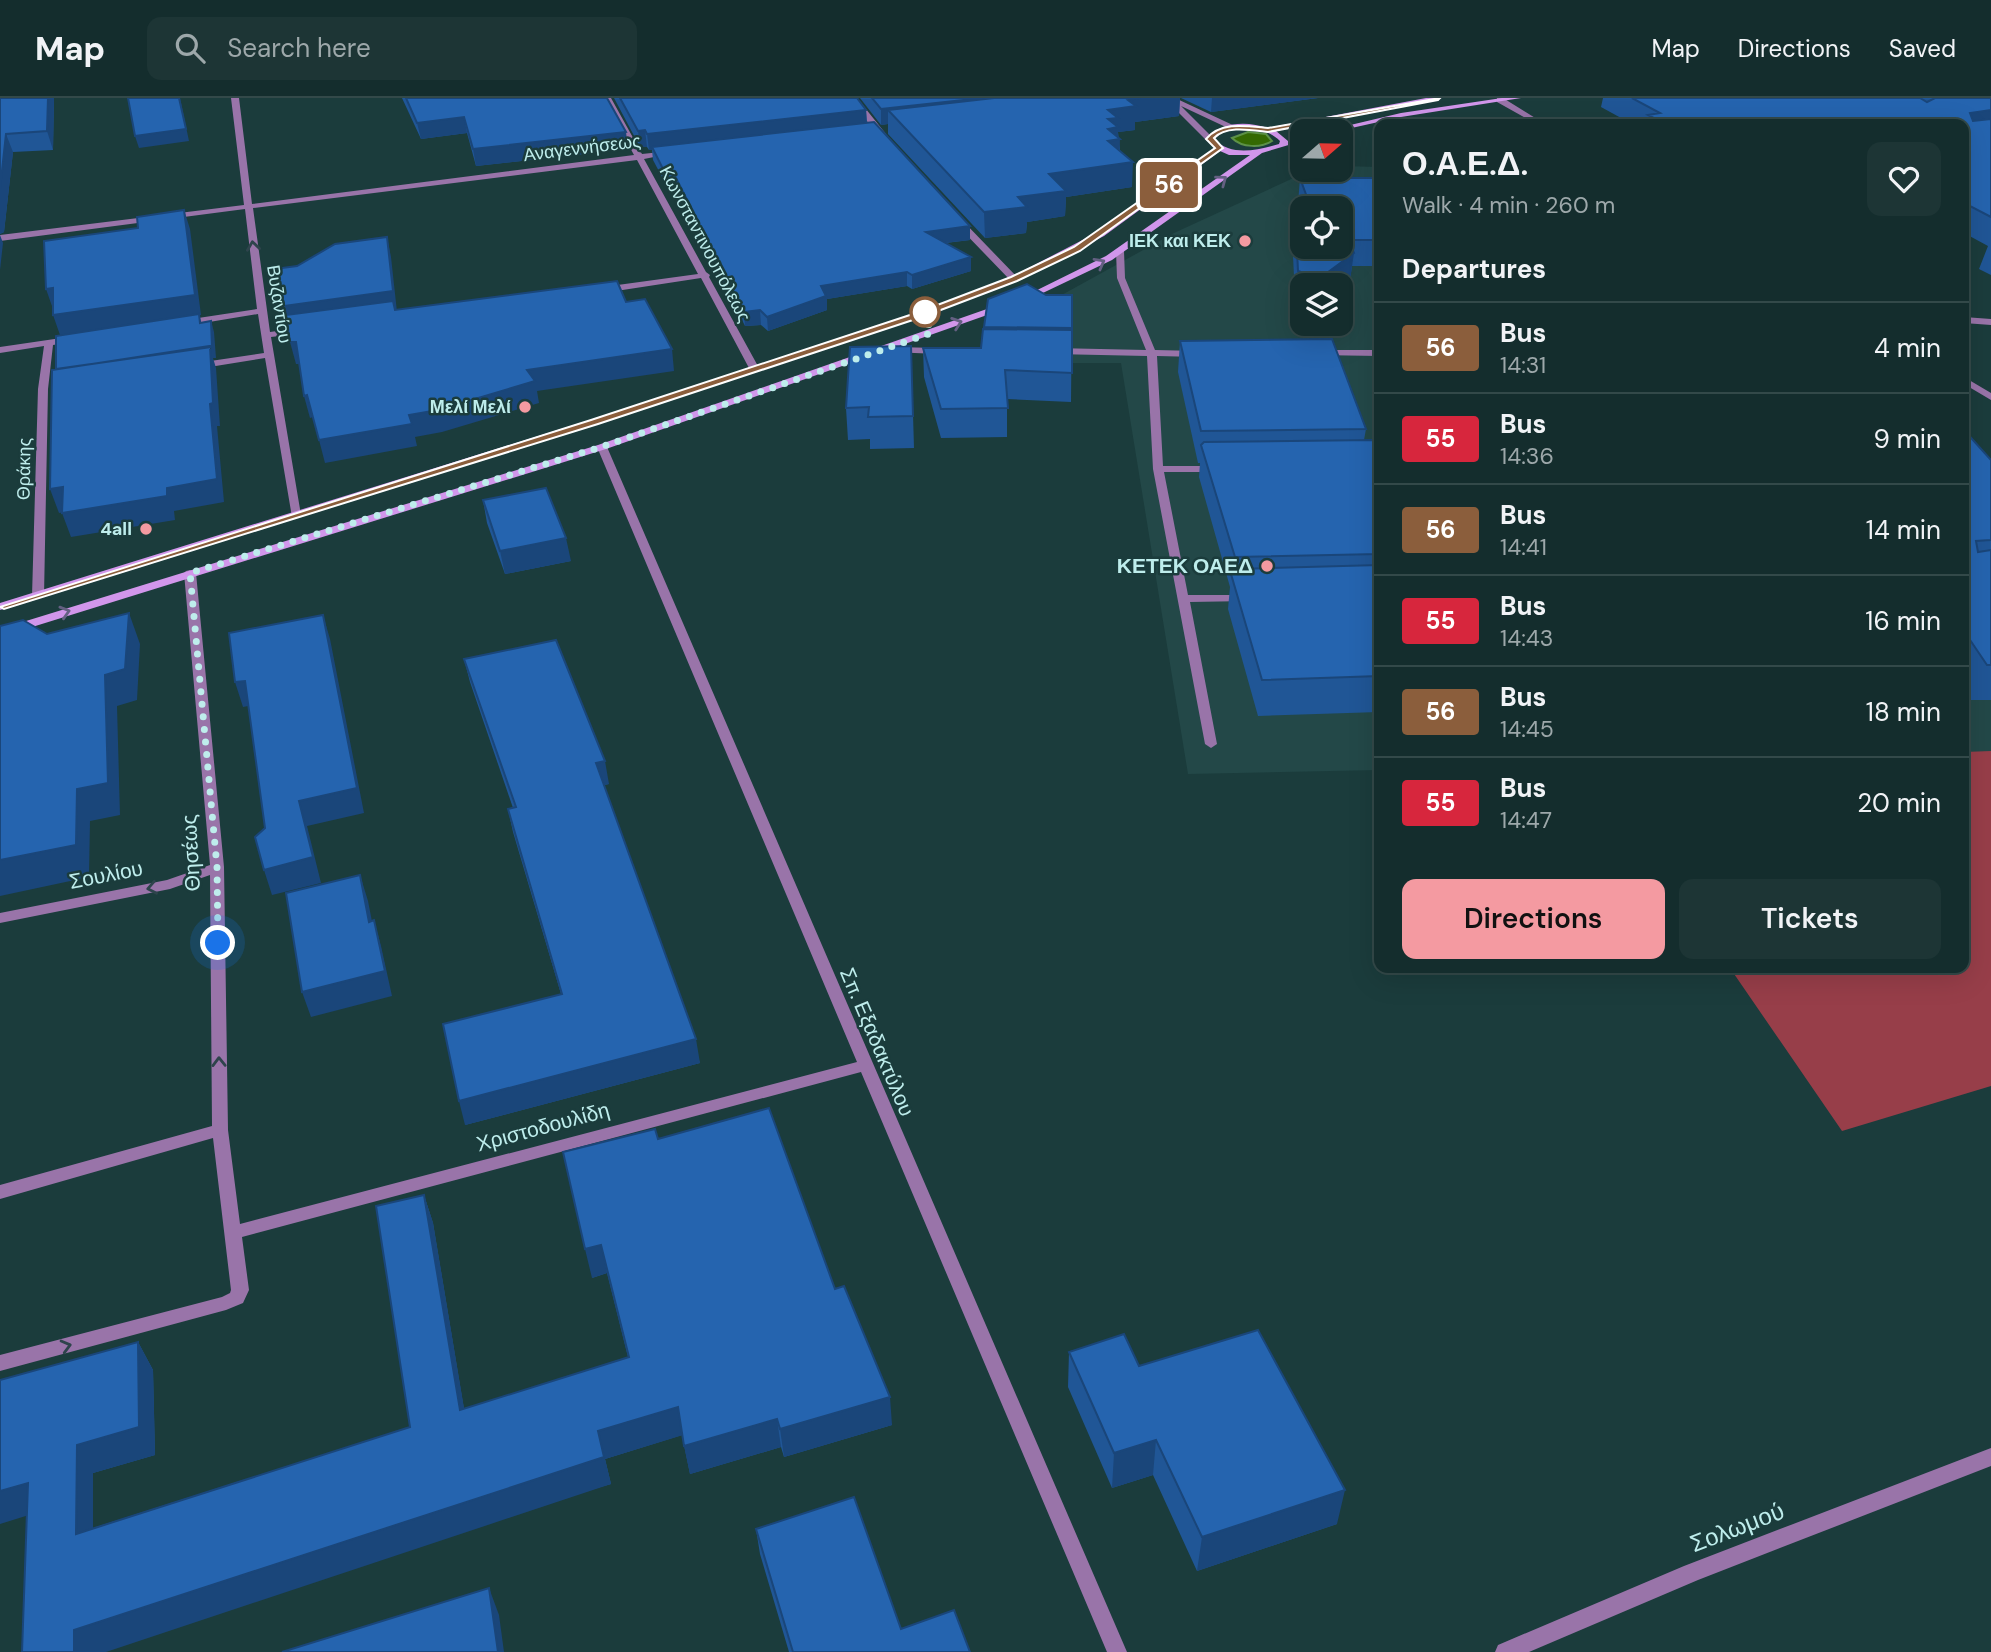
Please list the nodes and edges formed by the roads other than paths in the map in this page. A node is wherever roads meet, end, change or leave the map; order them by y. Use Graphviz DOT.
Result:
graph roads {
  1 [pos="235,98"];
  2 [pos="607,98"];
  3 [pos="853,98"];
  4 [pos="1169,98"];
  5 [pos="1438,98"];
  6 [pos="1517,98"];
  7 [pos="1156,100"];
  8 [pos="1500,100"];
  9 [pos="1383,119"];
  10 [pos="1532,119"];
  11 [pos="1374,121"];
  12 [pos="1353,126"];
  13 [pos="1233,127"];
  14 [pos="892,129"];
  15 [pos="878,130"];
  16 [pos="1268,130"];
  17 [pos="865,132"];
  18 [pos="1210,139"];
  19 [pos="886,141"];
  20 [pos="1290,143"];
  21 [pos="1282,145"];
  22 [pos="1220,148"];
  23 [pos="681,152"];
  24 [pos="1258,153"];
  25 [pos="641,156"];
  26 [pos="247,205"];
  27 [pos="951,214"];
  28 [pos="0,237"];
  29 [pos="1120,251"];
  30 [pos="706,275"];
  31 [pos="1014,279"];
  32 [pos="598,290"];
  33 [pos="262,311"];
  34 [pos="1969,320"];
  35 [pos="1991,322"];
  36 [pos="169,325"];
  37 [pos="318,328"];
  38 [pos="266,335"];
  39 [pos="89,337"];
  40 [pos="49,343"];
  41 [pos="0,350"];
  42 [pos="881,350"];
  43 [pos="954,351"];
  44 [pos="1046,351"];
  45 [pos="1374,353"];
  46 [pos="1152,354"];
  47 [pos="1206,354"];
  48 [pos="1312,354"];
  49 [pos="269,355"];
  50 [pos="190,367"];
  51 [pos="754,368"];
  52 [pos="1969,383"];
  53 [pos="57,387"];
  54 [pos="43,389"];
  55 [pos="1991,397"];
  56 [pos="601,447"];
  57 [pos="1227,468"];
  58 [pos="1158,469"];
  59 [pos="296,515"];
  60 [pos="190,573"];
  61 [pos="38,596"];
  62 [pos="1261,597"];
  63 [pos="1183,599"];
  64 [pos="0,607"];
  65 [pos="0,633"];
  66 [pos="1211,744"];
  67 [pos="217,867"];
  68 [pos="0,918"];
  69 [pos="864,1066"];
  70 [pos="220,1130"];
  71 [pos="0,1192"];
  72 [pos="234,1232"];
  73 [pos="0,1363"];
  74 [pos="1991,1457"];
  75 [pos="1117,1652"];
  76 [pos="1505,1652"];
  1 -- 26 [label="street, Βυζαντίου"];
  2 -- 25 [label="street, Κωνσταντινουπόλεως"];
  3 -- 15 [label="street"];
  4 -- 7 [label="street"];
  4 -- 13 [label="street"];
  4 -- 18 [label="street"];
  5 -- 16 [label="main road"];
  6 -- 8 [label="main road"];
  8 -- 9 [label="main road"];
  8 -- 10 [label="street"];
  11 -- 12 [label="main road"];
  13 -- 16 [label="main road"];
  13 -- 18 [label="main road"];
  14 -- 15 [label="street"];
  15 -- 17 [label="street"];
  15 -- 19 [label="street"];
  16 -- 21 [label="main road"];
  18 -- 22 [label="main road"];
  20 -- 21 [label="main road"];
  21 -- 24 [label="main road"];
  22 -- 24 [label="main road"];
  22 -- 31 [label="main road"];
  23 -- 25 [label="street, Αναγεννήσεως"];
  29 -- 24 [label="main road, one-way"];
  25 -- 26 [label="street, Αναγεννήσεως"];
  25 -- 30 [label="street, Κωνσταντινουπόλεως"];
  26 -- 28 [label="street, Αναγεννήσεως"];
  33 -- 26 [label="street, Βυζαντίου, one-way"];
  27 -- 31 [label="street"];
  42 -- 29 [label="main road, one-way"];
  29 -- 46 [label="street"];
  30 -- 32 [label="street"];
  30 -- 51 [label="street, Κωνσταντινουπόλεως"];
  31 -- 51 [label="main road"];
  33 -- 36 [label="street"];
  33 -- 38 [label="street, Βυζαντίου"];
  34 -- 35 [label="street"];
  37 -- 38 [label="street"];
  38 -- 49 [label="street, Βυζαντίου"];
  39 -- 40 [label="street"];
  40 -- 41 [label="street"];
  40 -- 54 [label="street, Θράκης"];
  42 -- 43 [label="street"];
  42 -- 56 [label="main road"];
  44 -- 46 [label="street"];
  45 -- 48 [label="street"];
  46 -- 47 [label="street"];
  46 -- 58 [label="street"];
  49 -- 50 [label="street"];
  49 -- 59 [label="street, Βυζαντίου"];
  51 -- 59 [label="main road"];
  52 -- 55 [label="street"];
  53 -- 54 [label="street"];
  54 -- 61 [label="street, Θράκης"];
  56 -- 60 [label="main road"];
  56 -- 69 [label="street, Σπ. Εξαδακτύλου"];
  57 -- 58 [label="street"];
  58 -- 63 [label="street"];
  59 -- 61 [label="main road"];
  65 -- 60 [label="main road, one-way"];
  60 -- 67 [label="street, Θησέως"];
  61 -- 64 [label="main road"];
  62 -- 63 [label="street"];
  63 -- 66 [label="street"];
  67 -- 68 [label="street, Σουλίου, one-way"];
  70 -- 67 [label="street, Θησέως, one-way"];
  69 -- 72 [label="street, Χριστοδουλίδη"];
  69 -- 75 [label="street, Σπ. Εξαδακτύλου"];
  70 -- 71 [label="street"];
  70 -- 72 [label="street, Θησέως"];
  73 -- 72 [label="street, Θησέως, one-way"];
  74 -- 76 [label="street, Σολωμού"];
}
